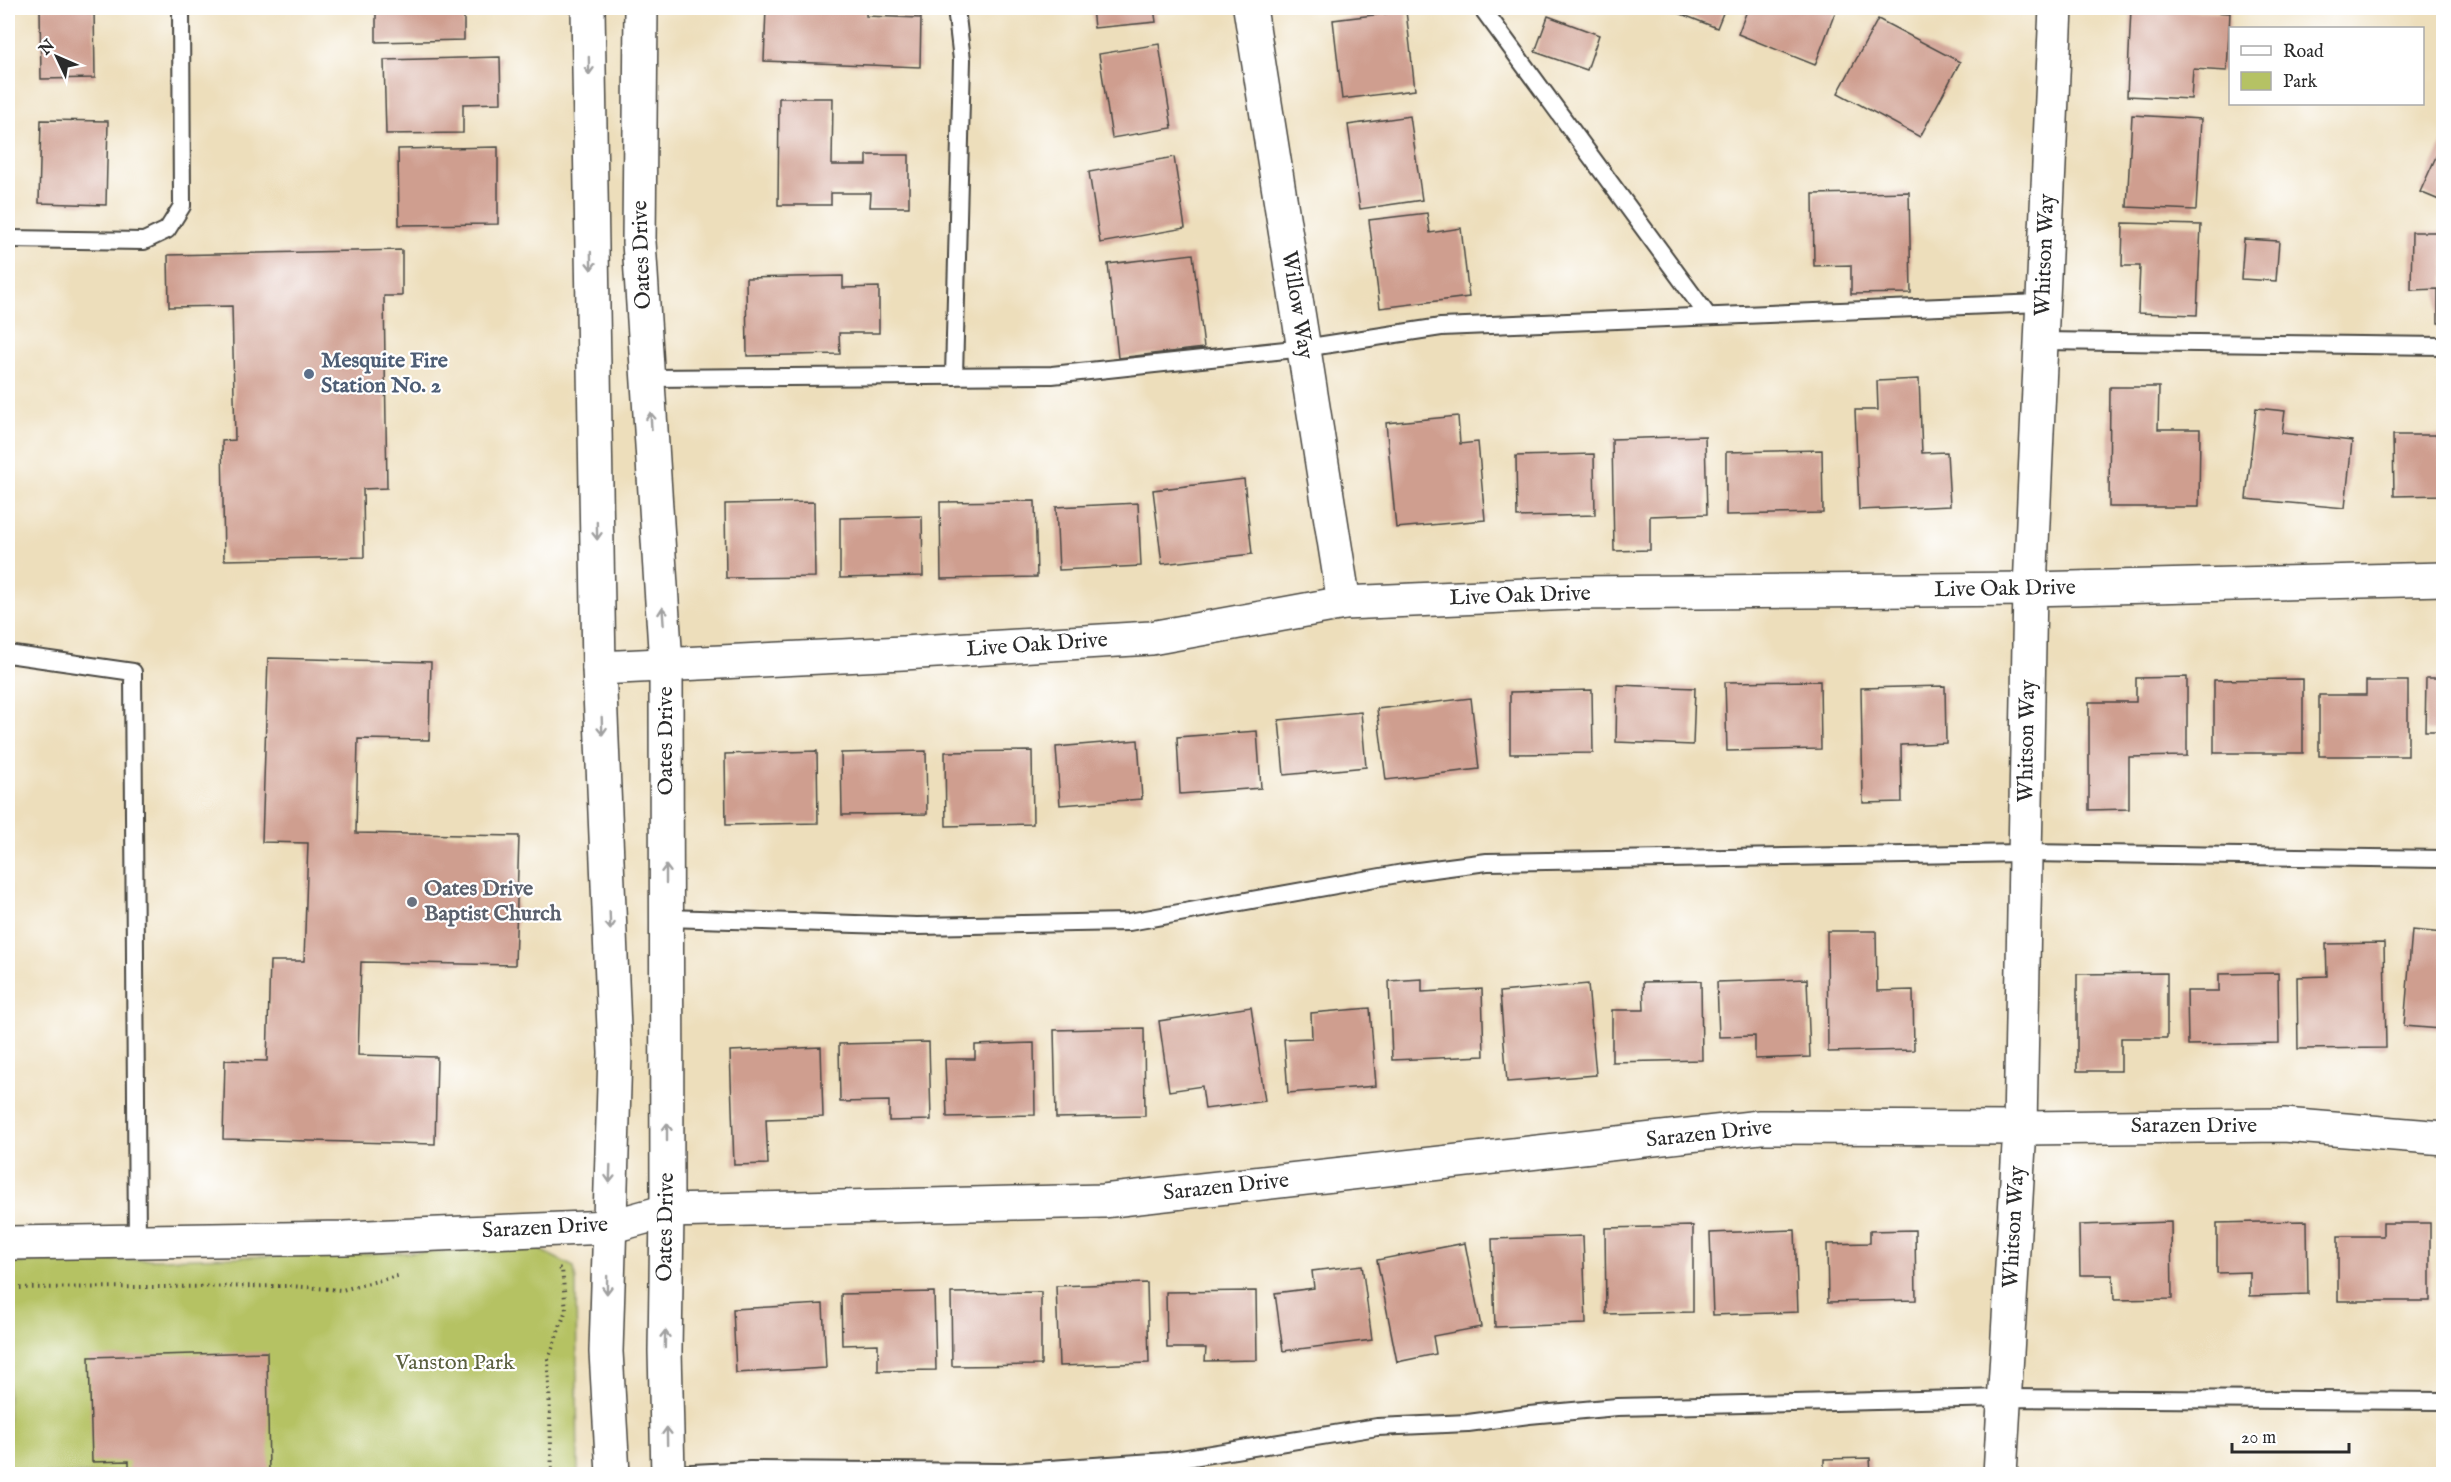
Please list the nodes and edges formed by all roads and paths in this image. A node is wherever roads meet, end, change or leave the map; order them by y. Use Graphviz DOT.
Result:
graph roads {
  1 [pos="181,8"];
  2 [pos="588,8"];
  3 [pos="640,8"];
  4 [pos="956,8"];
  5 [pos="1250,8"];
  6 [pos="1482,8"];
  7 [pos="2056,8"];
  8 [pos="8,239"];
  9 [pos="2042,303"];
  10 [pos="1708,316"];
  11 [pos="2041,341"];
  12 [pos="2444,346"];
  13 [pos="1304,348"];
  14 [pos="954,376"];
  15 [pos="648,378"];
  16 [pos="2444,579"];
  17 [pos="2030,589"];
  18 [pos="1344,603"];
  19 [pos="8,654"];
  20 [pos="666,664"];
  21 [pos="600,668"];
  22 [pos="2025,853"];
  23 [pos="2444,859"];
  24 [pos="667,918"];
  25 [pos="2020,1128"];
  26 [pos="2444,1138"];
  27 [pos="667,1211"];
  28 [pos="609,1227"];
  29 [pos="137,1241"];
  30 [pos="8,1244"];
  31 [pos="553,1266"];
  32 [pos="408,1273"];
  33 [pos="8,1288"];
  34 [pos="2004,1398"];
  35 [pos="2444,1401"];
  36 [pos="552,1474"];
  37 [pos="613,1474"];
  38 [pos="668,1474"];
  39 [pos="674,1474"];
  40 [pos="2000,1474"];
  1 -- 8 [label="lane"];
  2 -- 21 [label="street, one-way"];
  3 -- 15 [label="street, Oates Drive"];
  4 -- 14 [label="lane"];
  5 -- 13 [label="street, Willow Way"];
  6 -- 10 [label="lane"];
  7 -- 9 [label="street, Whitson Way"];
  9 -- 10 [label="lane"];
  9 -- 11 [label="street, Whitson Way"];
  10 -- 13 [label="lane"];
  11 -- 12 [label="lane"];
  11 -- 17 [label="street, Whitson Way"];
  13 -- 14 [label="lane"];
  13 -- 18 [label="street, Willow Way"];
  14 -- 15 [label="lane"];
  20 -- 15 [label="street, Oates Drive, one-way"];
  16 -- 17 [label="street, Live Oak Drive"];
  17 -- 18 [label="street, Live Oak Drive"];
  17 -- 22 [label="street, Whitson Way"];
  18 -- 20 [label="street, Live Oak Drive"];
  19 -- 29 [label="lane"];
  20 -- 21 [label="street, Live Oak Drive"];
  24 -- 20 [label="street, Oates Drive, one-way"];
  21 -- 28 [label="street, one-way"];
  22 -- 23 [label="lane"];
  22 -- 24 [label="lane"];
  22 -- 25 [label="street, Whitson Way"];
  27 -- 24 [label="street, Oates Drive, one-way"];
  25 -- 26 [label="street, Sarazen Drive"];
  25 -- 27 [label="street, Sarazen Drive"];
  25 -- 34 [label="street, Whitson Way"];
  27 -- 28 [label="street, Sarazen Drive"];
  38 -- 27 [label="street, Oates Drive, one-way"];
  28 -- 29 [label="street, Sarazen Drive"];
  28 -- 37 [label="street, one-way"];
  29 -- 30 [label="street, Sarazen Drive"];
  31 -- 36 [label="path"];
  32 -- 33 [label="path"];
  34 -- 35 [label="lane"];
  34 -- 39 [label="lane"];
  34 -- 40 [label="street, Whitson Way"];
}
